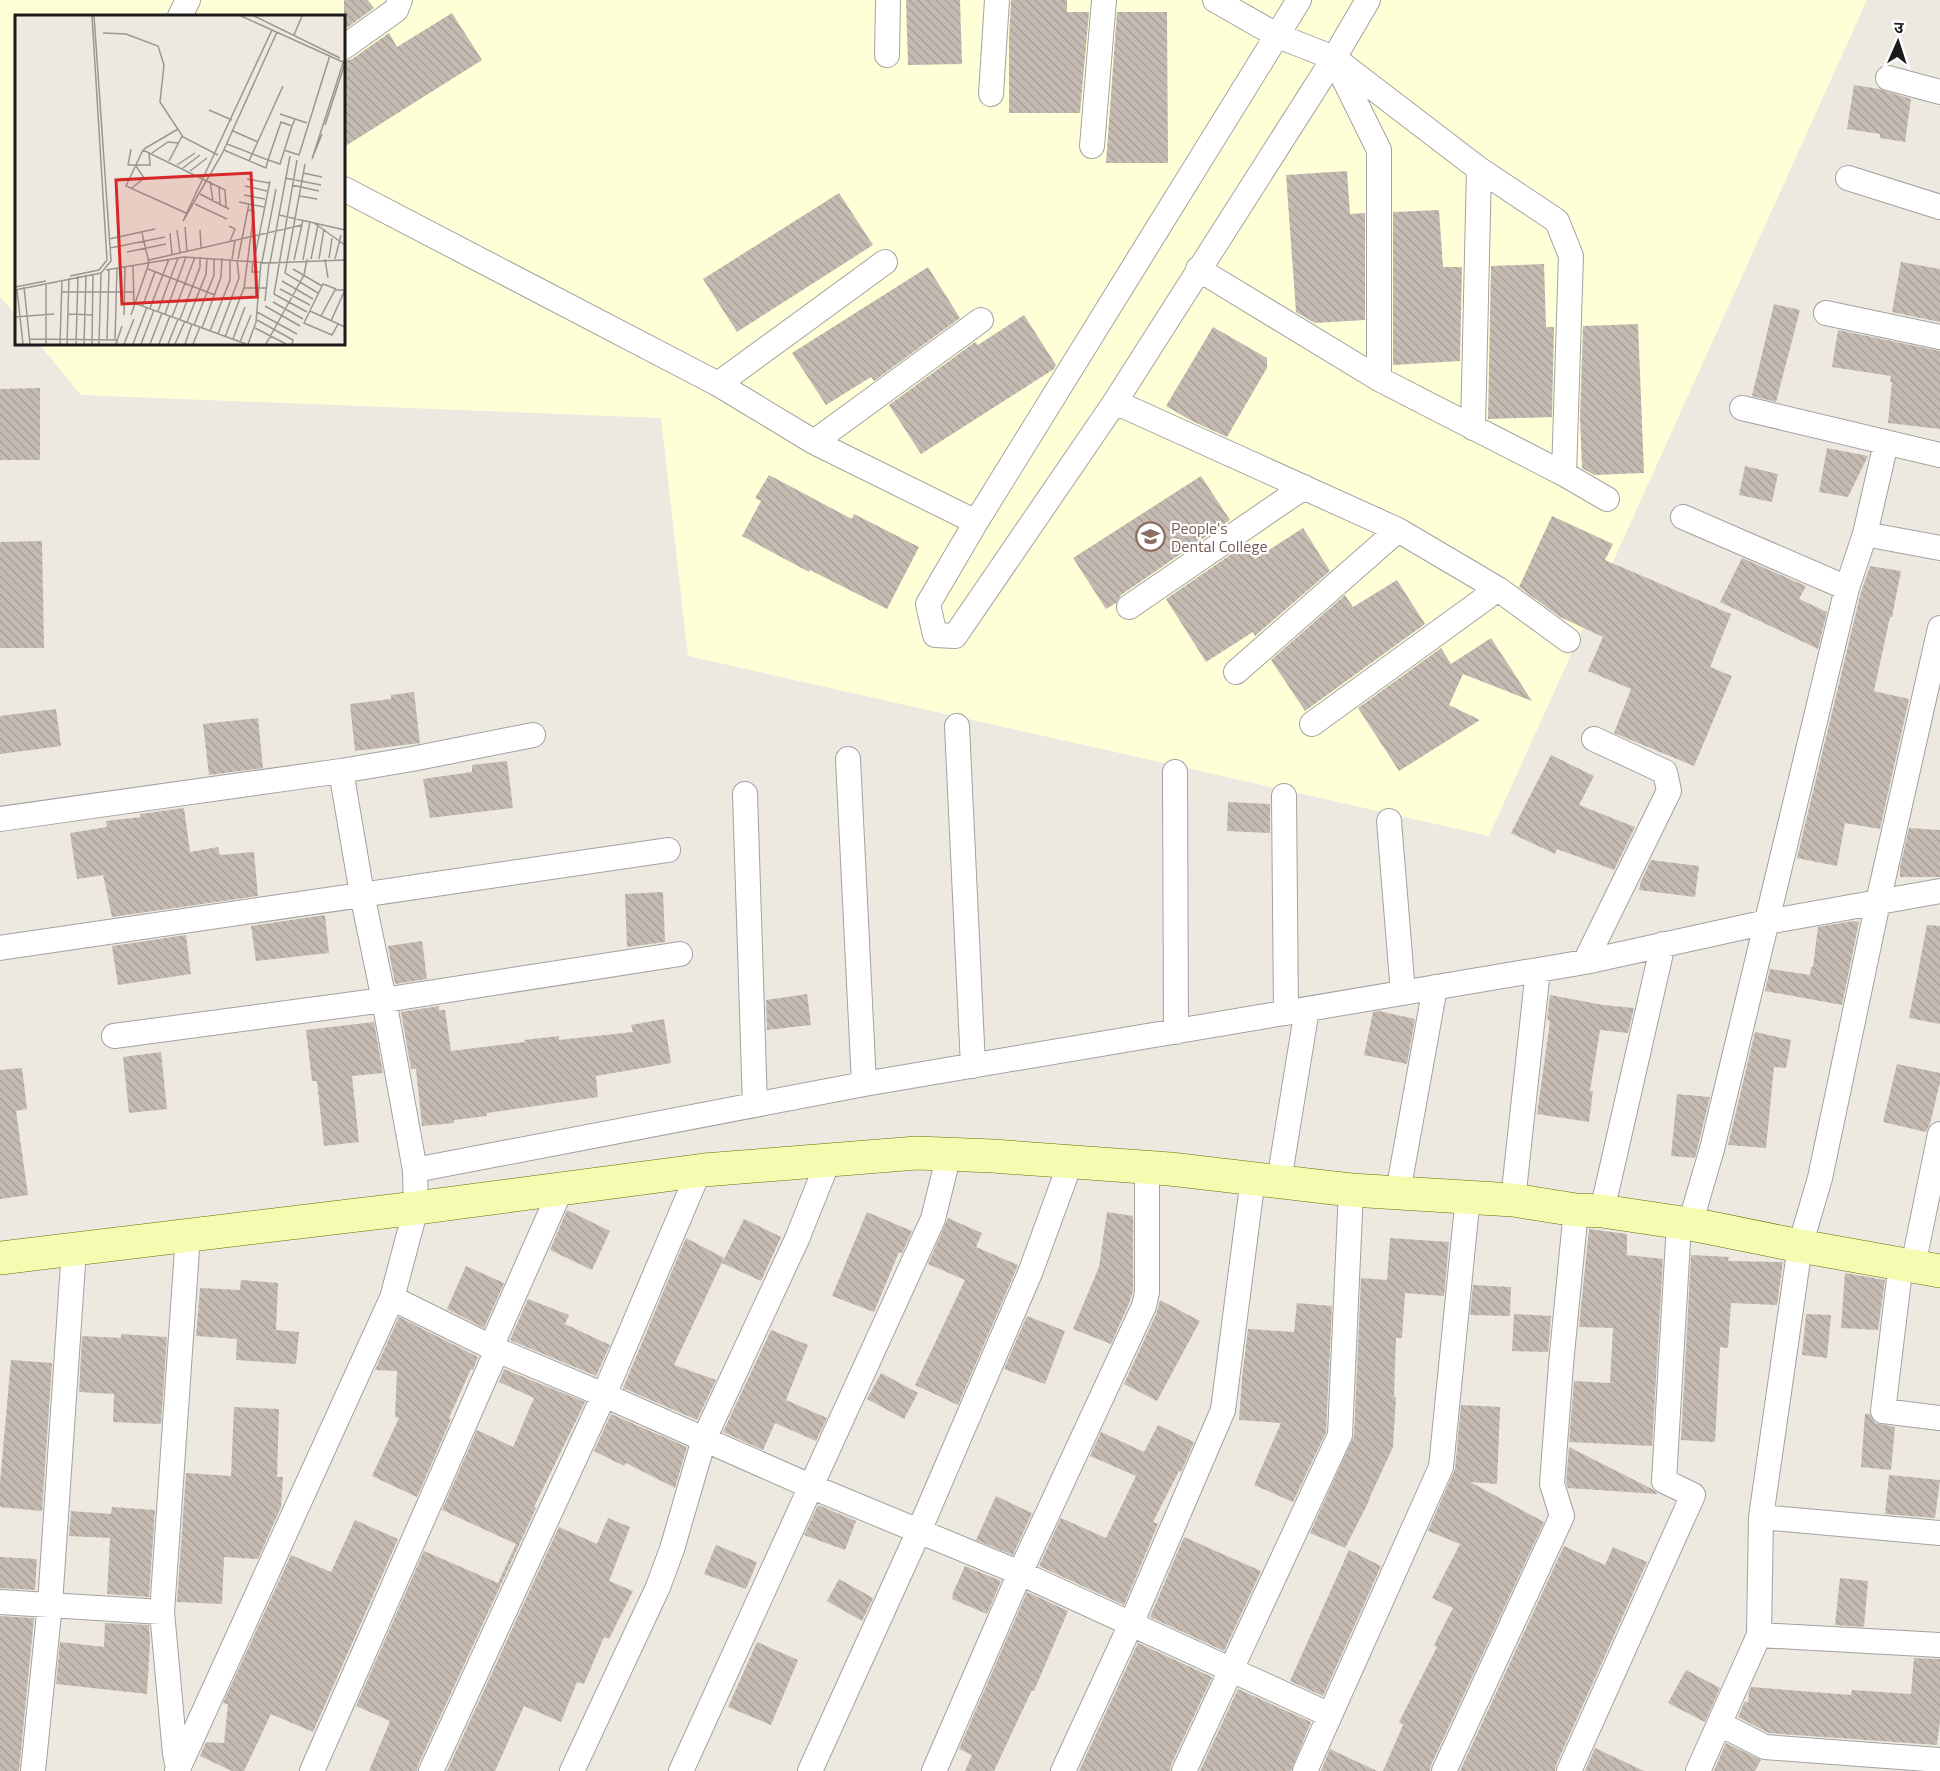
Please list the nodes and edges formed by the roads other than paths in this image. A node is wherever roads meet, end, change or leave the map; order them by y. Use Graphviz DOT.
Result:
graph roads {
  1 [pos="188,0"];
  2 [pos="400,0"];
  3 [pos="888,0"];
  4 [pos="997,0"];
  5 [pos="1104,0"];
  6 [pos="1215,0"];
  7 [pos="1299,0"];
  8 [pos="1368,0"];
  9 [pos="180,15"];
  10 [pos="1278,36"];
  11 [pos="345,47"];
  12 [pos="887,55"];
  13 [pos="1334,58"];
  14 [pos="1888,78"];
  15 [pos="1940,92"];
  16 [pos="991,94"];
  17 [pos="1092,146"];
  18 [pos="1479,169"];
  19 [pos="1848,178"];
  20 [pos="345,190"];
  21 [pos="1940,207"];
  22 [pos="885,262"];
  23 [pos="1198,269"];
  24 [pos="1826,313"];
  25 [pos="981,320"];
  26 [pos="1940,337"];
  27 [pos="1379,379"];
  28 [pos="718,384"];
  29 [pos="1115,402"];
  30 [pos="1742,408"];
  31 [pos="1473,428"];
  32 [pos="814,442"];
  33 [pos="1886,443"];
  34 [pos="1940,455"];
  35 [pos="1564,474"];
  36 [pos="1304,487"];
  37 [pos="1607,499"];
  38 [pos="1683,517"];
  39 [pos="976,522"];
  40 [pos="1398,530"];
  41 [pos="1865,534"];
  42 [pos="1940,548"];
  43 [pos="1847,588"];
  44 [pos="1498,589"];
  45 [pos="1129,607"];
  46 [pos="1940,628"];
  47 [pos="1568,640"];
  48 [pos="1236,672"];
  49 [pos="1312,724"];
  50 [pos="957,726"];
  51 [pos="533,735"];
  52 [pos="1594,739"];
  53 [pos="848,759"];
  54 [pos="340,771"];
  55 [pos="1174,772"];
  56 [pos="746,794"];
  57 [pos="1284,796"];
  58 [pos="0,819"];
  59 [pos="1389,821"];
  60 [pos="669,850"];
  61 [pos="1940,891"];
  62 [pos="362,894"];
  63 [pos="1878,902"];
  64 [pos="1767,922"];
  65 [pos="1663,944"];
  66 [pos="0,948"];
  67 [pos="680,954"];
  68 [pos="1585,962"];
  69 [pos="1538,970"];
  70 [pos="1435,987"];
  71 [pos="1403,993"];
  72 [pos="384,999"];
  73 [pos="1296,1011"];
  74 [pos="1176,1032"];
  75 [pos="114,1036"];
  76 [pos="973,1066"];
  77 [pos="864,1084"];
  78 [pos="755,1105"];
  79 [pos="1940,1134"];
  80 [pos="949,1154"];
  81 [pos="829,1159"];
  82 [pos="1071,1161"];
  83 [pos="1147,1167"];
  84 [pos="415,1170"];
  85 [pos="699,1171"];
  86 [pos="1266,1180"];
  87 [pos="561,1189"];
  88 [pos="1351,1190"];
  89 [pos="1398,1192"];
  90 [pos="1467,1196"];
  91 [pos="1513,1200"];
  92 [pos="416,1208"];
  93 [pos="1589,1210"];
  94 [pos="1684,1223"];
  95 [pos="188,1235"];
  96 [pos="1800,1246"];
  97 [pos="74,1249"];
  98 [pos="0,1258"];
  99 [pos="1918,1267"];
  100 [pos="392,1298"];
  101 [pos="494,1349"];
  102 [pos="604,1395"];
  103 [pos="1940,1418"];
  104 [pos="704,1439"];
  105 [pos="810,1486"];
  106 [pos="1761,1517"];
  107 [pos="919,1531"];
  108 [pos="1940,1533"];
  109 [pos="1020,1573"];
  110 [pos="0,1602"];
  111 [pos="50,1604"];
  112 [pos="162,1612"];
  113 [pos="1131,1624"];
  114 [pos="1759,1635"];
  115 [pos="1940,1645"];
  116 [pos="1231,1671"];
  117 [pos="1330,1715"];
  118 [pos="1720,1724"];
  119 [pos="1940,1762"];
  120 [pos="180,1770"];
  121 [pos="33,1771"];
  122 [pos="312,1771"];
  123 [pos="431,1771"];
  124 [pos="572,1771"];
  125 [pos="681,1771"];
  126 [pos="810,1771"];
  127 [pos="934,1771"];
  128 [pos="1063,1771"];
  129 [pos="1184,1771"];
  130 [pos="1305,1771"];
  131 [pos="1444,1771"];
  132 [pos="1569,1771"];
  133 [pos="1698,1771"];
  134 [pos="1939,1771"];
  1 -- 9 [label="street"];
  2 -- 11 [label="street"];
  3 -- 12 [label="street"];
  4 -- 16 [label="street"];
  5 -- 17 [label="street"];
  6 -- 10 [label="street"];
  7 -- 10 [label="street"];
  8 -- 13 [label="street"];
  10 -- 13 [label="street"];
  10 -- 39 [label="street"];
  13 -- 18 [label="street"];
  13 -- 23 [label="street"];
  13 -- 27 [label="street"];
  14 -- 15 [label="street"];
  18 -- 31 [label="street"];
  18 -- 35 [label="street"];
  19 -- 21 [label="street"];
  20 -- 28 [label="street"];
  22 -- 28 [label="street"];
  23 -- 27 [label="street"];
  23 -- 29 [label="street"];
  24 -- 26 [label="street"];
  25 -- 32 [label="street"];
  27 -- 31 [label="street"];
  28 -- 32 [label="street"];
  29 -- 36 [label="street"];
  29 -- 39 [label="street"];
  30 -- 33 [label="street"];
  31 -- 35 [label="street"];
  32 -- 39 [label="street"];
  33 -- 34 [label="street"];
  33 -- 41 [label="street"];
  35 -- 37 [label="street"];
  36 -- 40 [label="street"];
  36 -- 45 [label="street"];
  38 -- 43 [label="street"];
  40 -- 44 [label="street"];
  40 -- 48 [label="street"];
  41 -- 42 [label="street"];
  41 -- 43 [label="street"];
  43 -- 64 [label="street"];
  44 -- 47 [label="street"];
  44 -- 49 [label="street"];
  46 -- 63 [label="street"];
  50 -- 76 [label="street"];
  51 -- 54 [label="street"];
  52 -- 68 [label="street"];
  53 -- 77 [label="street"];
  54 -- 58 [label="street"];
  54 -- 62 [label="street"];
  55 -- 74 [label="street"];
  56 -- 78 [label="street"];
  57 -- 73 [label="street"];
  59 -- 71 [label="street"];
  60 -- 62 [label="street"];
  61 -- 63 [label="street"];
  62 -- 66 [label="street"];
  62 -- 72 [label="street"];
  63 -- 64 [label="street"];
  63 -- 96 [label="street"];
  64 -- 65 [label="street"];
  64 -- 94 [label="street"];
  65 -- 68 [label="street"];
  65 -- 93 [label="street"];
  67 -- 72 [label="street"];
  68 -- 69 [label="street"];
  69 -- 70 [label="street"];
  69 -- 91 [label="street"];
  70 -- 71 [label="street"];
  70 -- 89 [label="street"];
  71 -- 73 [label="street"];
  72 -- 75 [label="street"];
  72 -- 84 [label="street"];
  73 -- 74 [label="street"];
  73 -- 86 [label="street"];
  74 -- 76 [label="street"];
  76 -- 77 [label="street"];
  77 -- 78 [label="street"];
  78 -- 84 [label="street"];
  79 -- 99 [label="street"];
  80 -- 81 [label="street"];
  80 -- 82 [label="street"];
  80 -- 105 [label="street"];
  81 -- 85 [label="street"];
  81 -- 104 [label="street"];
  82 -- 83 [label="street"];
  82 -- 107 [label="street"];
  83 -- 86 [label="street"];
  83 -- 109 [label="street"];
  84 -- 92 [label="street"];
  85 -- 87 [label="street"];
  85 -- 102 [label="street"];
  86 -- 88 [label="street"];
  86 -- 113 [label="street"];
  87 -- 92 [label="street"];
  87 -- 101 [label="street"];
  88 -- 89 [label="street"];
  88 -- 116 [label="street"];
  89 -- 90 [label="street"];
  90 -- 91 [label="street"];
  90 -- 117 [label="street"];
  91 -- 93 [label="street"];
  92 -- 95 [label="street"];
  92 -- 100 [label="street"];
  93 -- 94 [label="street"];
  93 -- 131 [label="street"];
  94 -- 96 [label="street"];
  94 -- 132 [label="street"];
  95 -- 97 [label="street"];
  95 -- 112 [label="street"];
  96 -- 99 [label="street"];
  96 -- 106 [label="street"];
  97 -- 98 [label="street"];
  97 -- 111 [label="street"];
  99 -- 103 [label="street"];
  100 -- 101 [label="street"];
  100 -- 120 [label="street"];
  101 -- 102 [label="street"];
  101 -- 122 [label="street"];
  102 -- 104 [label="street"];
  102 -- 123 [label="street"];
  104 -- 105 [label="street"];
  104 -- 124 [label="street"];
  105 -- 107 [label="street"];
  105 -- 125 [label="street"];
  106 -- 108 [label="street"];
  106 -- 114 [label="street"];
  107 -- 109 [label="street"];
  107 -- 126 [label="street"];
  109 -- 113 [label="street"];
  109 -- 127 [label="street"];
  110 -- 111 [label="street"];
  111 -- 112 [label="street"];
  111 -- 121 [label="street"];
  112 -- 120 [label="street"];
  113 -- 116 [label="street"];
  113 -- 128 [label="street"];
  114 -- 115 [label="street"];
  114 -- 118 [label="street"];
  116 -- 117 [label="street"];
  116 -- 129 [label="street"];
  117 -- 130 [label="street"];
  118 -- 119 [label="street"];
  118 -- 133 [label="street"];
  119 -- 134 [label="street"];
}
